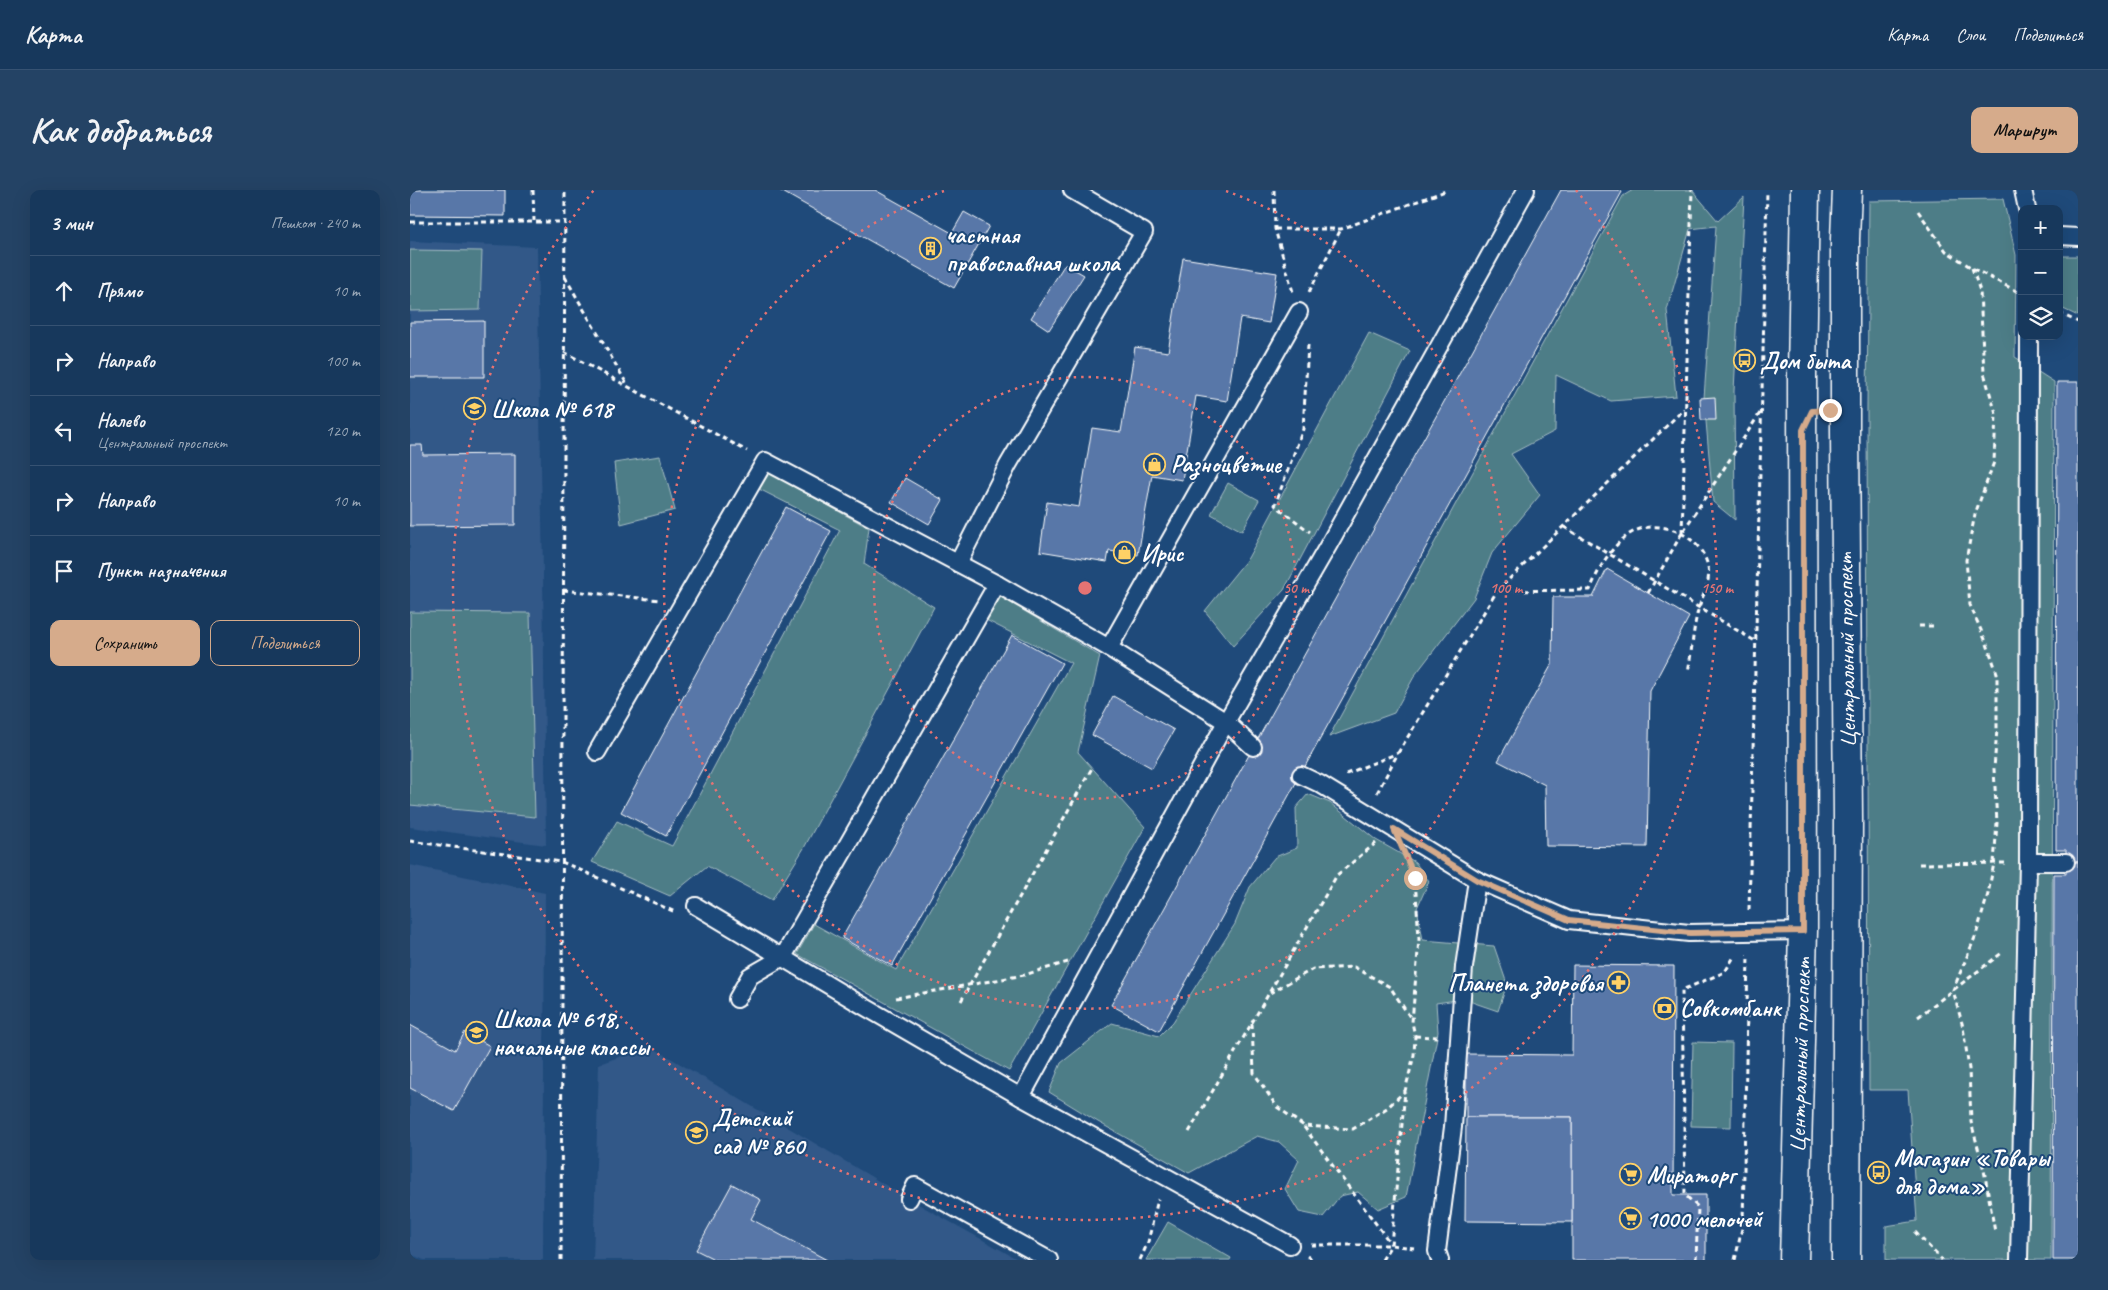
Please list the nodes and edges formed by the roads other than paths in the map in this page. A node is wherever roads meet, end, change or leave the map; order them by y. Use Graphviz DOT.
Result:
graph roads {
  1 [pos="1072,190"];
  2 [pos="1526,190"];
  3 [pos="1805,190"];
  4 [pos="1847,190"];
  5 [pos="2023,190"];
  6 [pos="2025,205"];
  7 [pos="2063,236"];
  8 [pos="2078,237"];
  9 [pos="1299,312"];
  10 [pos="2029,340"];
  11 [pos="1803,430"];
  12 [pos="1844,431"];
  13 [pos="958,563"];
  14 [pos="998,584"];
  15 [pos="1109,648"];
  16 [pos="1226,722"];
  17 [pos="1253,747"];
  18 [pos="596,752"];
  19 [pos="1301,775"];
  20 [pos="2028,862"];
  21 [pos="2066,862"];
  22 [pos="1477,880"];
  23 [pos="696,906"];
  24 [pos="1803,931"];
  25 [pos="783,956"];
  26 [pos="737,999"];
  27 [pos="1021,1097"];
  28 [pos="909,1199"];
  29 [pos="1290,1245"];
  30 [pos="1439,1256"];
  31 [pos="1049,1260"];
  32 [pos="1794,1260"];
  33 [pos="1846,1260"];
  34 [pos="2020,1260"];
  1 -- 13 [label="lane"];
  2 -- 16 [label="lane"];
  3 -- 11 [label="main road, Центральный проспект"];
  4 -- 12 [label="main road, Центральный проспект"];
  5 -- 6 [label="lane"];
  7 -- 8 [label="lane"];
  9 -- 15 [label="lane"];
  10 -- 20 [label="lane"];
  11 -- 12 [label="main road"];
  11 -- 24 [label="main road, Центральный проспект"];
  12 -- 33 [label="main road, Центральный проспект"];
  13 -- 14 [label="lane"];
  13 -- 18 [label="lane"];
  14 -- 15 [label="lane"];
  14 -- 25 [label="lane"];
  15 -- 16 [label="lane"];
  16 -- 17 [label="lane"];
  16 -- 27 [label="lane"];
  19 -- 22 [label="lane"];
  20 -- 21 [label="lane"];
  20 -- 34 [label="lane"];
  22 -- 24 [label="lane"];
  22 -- 30 [label="lane"];
  23 -- 25 [label="lane"];
  24 -- 32 [label="main road, Центральный проспект"];
  25 -- 26 [label="lane"];
  25 -- 27 [label="lane"];
  27 -- 29 [label="lane"];
  28 -- 31 [label="lane"];
}
